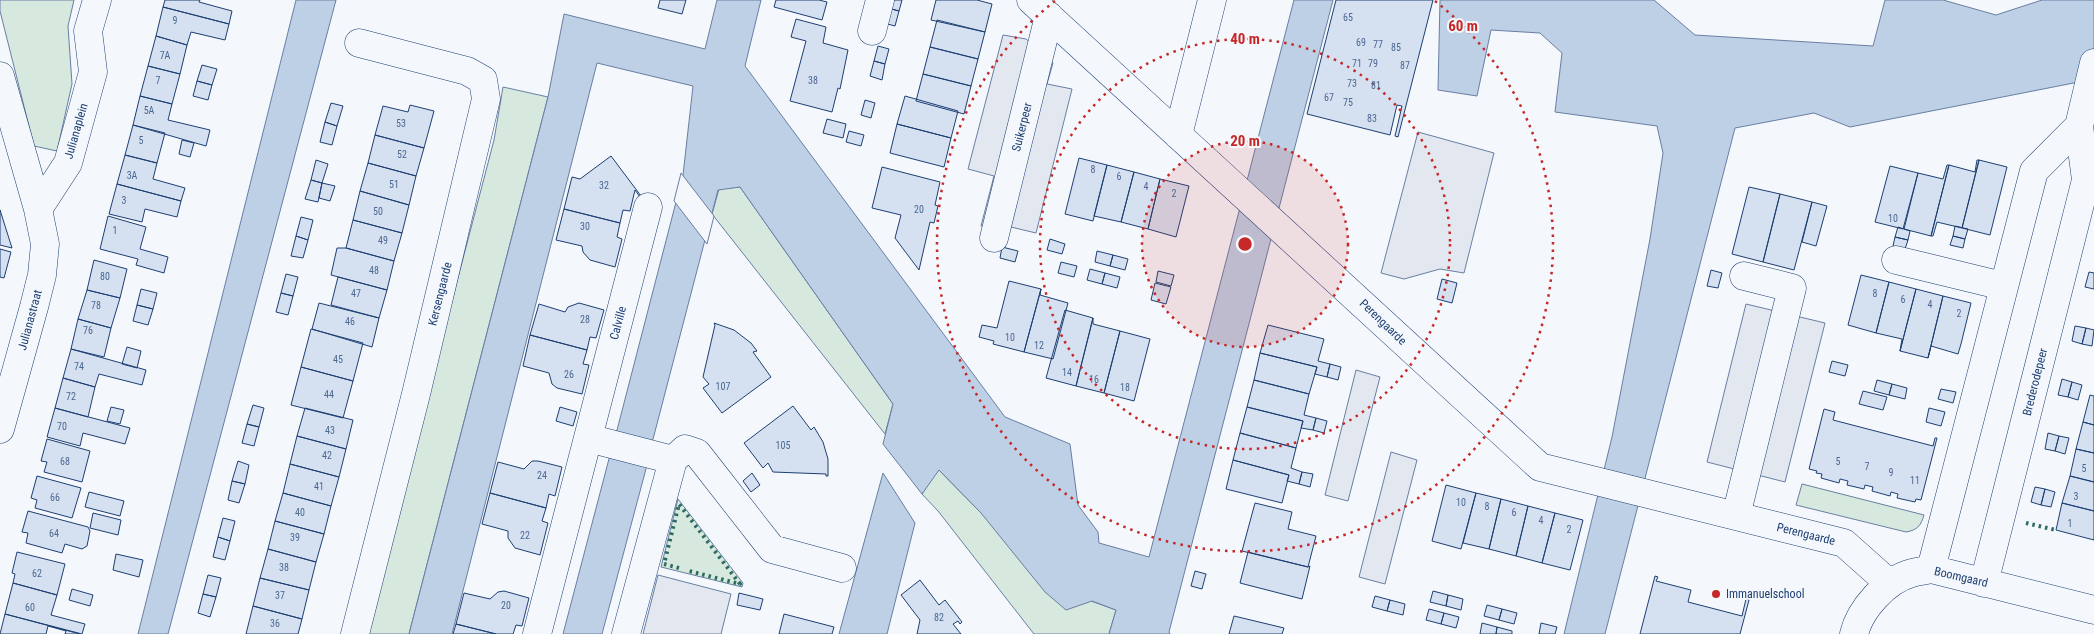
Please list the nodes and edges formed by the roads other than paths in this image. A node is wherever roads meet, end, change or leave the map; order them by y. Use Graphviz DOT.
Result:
graph roads {
  1 [pos="97,0"];
  2 [pos="880,0"];
  3 [pos="1212,0"];
  4 [pos="1040,8"];
  5 [pos="872,31"];
  6 [pos="358,43"];
  7 [pos="2094,63"];
  8 [pos="0,76"];
  9 [pos="2082,113"];
  10 [pos="1178,135"];
  11 [pos="2090,181"];
  12 [pos="648,207"];
  13 [pos="38,209"];
  14 [pos="994,238"];
  15 [pos="1896,260"];
  16 [pos="1744,276"];
  17 [pos="2003,286"];
  18 [pos="0,429"];
  19 [pos="598,441"];
  20 [pos="663,457"];
  21 [pos="1736,516"];
  22 [pos="842,568"];
  23 [pos="1931,569"];
  24 [pos="1984,583"];
  25 [pos="1890,584"];
  26 [pos="2094,610"];
  27 [pos="355,634"];
  28 [pos="537,634"];
  29 [pos="626,634"];
  30 [pos="1854,634"];
  1 -- 13 [label="street, Julianaplein"];
  2 -- 5 [label="street"];
  3 -- 10 [label="street"];
  4 -- 10 [label="street, Suikerpeer"];
  4 -- 14 [label="street, Suikerpeer"];
  6 -- 27 [label="street, Kersengaarde"];
  7 -- 9 [label="street, Brederodepeer"];
  8 -- 13 [label="street"];
  9 -- 11 [label="street, Brederodepeer"];
  9 -- 17 [label="street"];
  10 -- 21 [label="street, Perengaarde"];
  11 -- 24 [label="street, Brederodepeer"];
  12 -- 19 [label="street, Calville"];
  13 -- 18 [label="street, Julianastraat"];
  15 -- 17 [label="street"];
  16 -- 21 [label="street"];
  17 -- 23 [label="street"];
  19 -- 20 [label="street"];
  19 -- 28 [label="street, Calville"];
  20 -- 22 [label="street"];
  20 -- 29 [label="street"];
  21 -- 25 [label="street, Perengaarde"];
  23 -- 24 [label="street, Boomgaard"];
  23 -- 25 [label="street, Boomgaard"];
  24 -- 26 [label="street, Boomgaard"];
  25 -- 30 [label="street, Boomgaard"];
}
